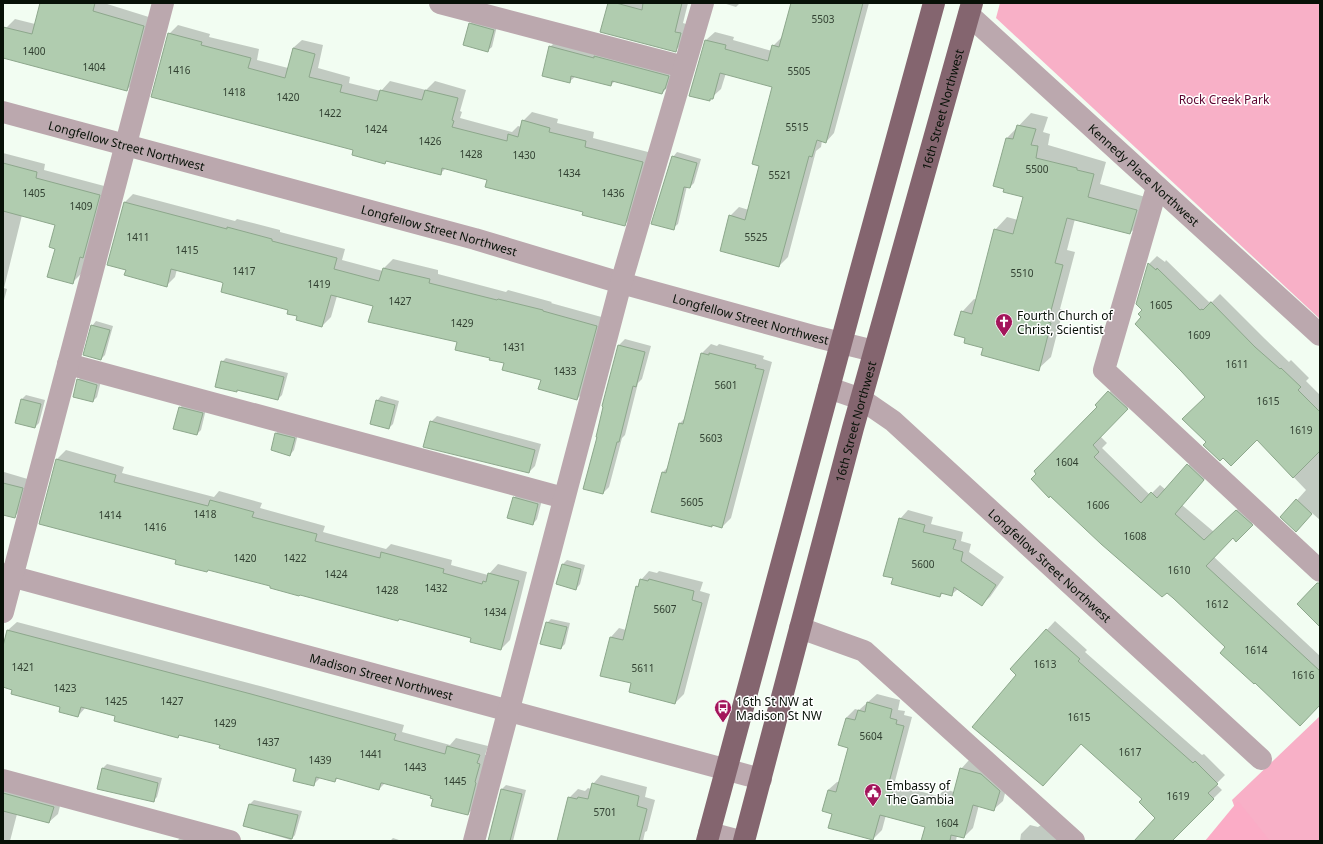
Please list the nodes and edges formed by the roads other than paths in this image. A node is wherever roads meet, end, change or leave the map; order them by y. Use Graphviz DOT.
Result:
graph roads {
  1 [pos="163,3"];
  2 [pos="440,3"];
  3 [pos="703,3"];
  4 [pos="934,3"];
  5 [pos="970,9"];
  6 [pos="684,67"];
  7 [pos="3,112"];
  8 [pos="126,145"];
  9 [pos="1157,187"];
  10 [pos="621,283"];
  11 [pos="1320,335"];
  12 [pos="841,343"];
  13 [pos="874,351"];
  14 [pos="68,364"];
  15 [pos="829,388"];
  16 [pos="862,399"];
  17 [pos="564,498"];
  18 [pos="1320,571"];
  19 [pos="8,575"];
  20 [pos="3,612"];
  21 [pos="800,628"];
  22 [pos="509,710"];
  23 [pos="1261,759"];
  24 [pos="726,770"];
  25 [pos="761,779"];
  26 [pos="3,780"];
  27 [pos="708,837"];
  28 [pos="230,841"];
  29 [pos="474,841"];
  30 [pos="740,841"];
  31 [pos="744,841"];
  32 [pos="1074,841"];
  1 -- 8 [label="street"];
  2 -- 6 [label="street"];
  3 -- 6 [label="street"];
  4 -- 12 [label="main road"];
  5 -- 9 [label="street, Kennedy Place Northwest"];
  5 -- 13 [label="main road, 16th Street Northwest"];
  6 -- 10 [label="street"];
  7 -- 8 [label="street, Longfellow Street Northwest"];
  8 -- 10 [label="street, Longfellow Street Northwest"];
  8 -- 14 [label="street"];
  9 -- 11 [label="street, Kennedy Place Northwest"];
  9 -- 18 [label="street"];
  10 -- 12 [label="street, Longfellow Street Northwest"];
  10 -- 17 [label="street"];
  12 -- 13 [label="street, Longfellow Street Northwest"];
  12 -- 15 [label="main road"];
  13 -- 16 [label="main road, 16th Street Northwest"];
  14 -- 17 [label="street"];
  14 -- 19 [label="street"];
  15 -- 16 [label="street, Longfellow Street Northwest"];
  15 -- 24 [label="main road"];
  16 -- 21 [label="main road, 16th Street Northwest"];
  16 -- 23 [label="street, Longfellow Street Northwest"];
  17 -- 22 [label="street"];
  19 -- 20 [label="street"];
  19 -- 22 [label="street, Madison Street Northwest"];
  21 -- 25 [label="main road, 16th Street Northwest"];
  21 -- 32 [label="street"];
  22 -- 24 [label="street, Madison Street Northwest"];
  22 -- 29 [label="street"];
  24 -- 25 [label="street, Madison Street Northwest"];
  24 -- 27 [label="main road"];
  25 -- 31 [label="main road, 16th Street Northwest"];
  26 -- 28 [label="street"];
  27 -- 30 [label="street"];
}
